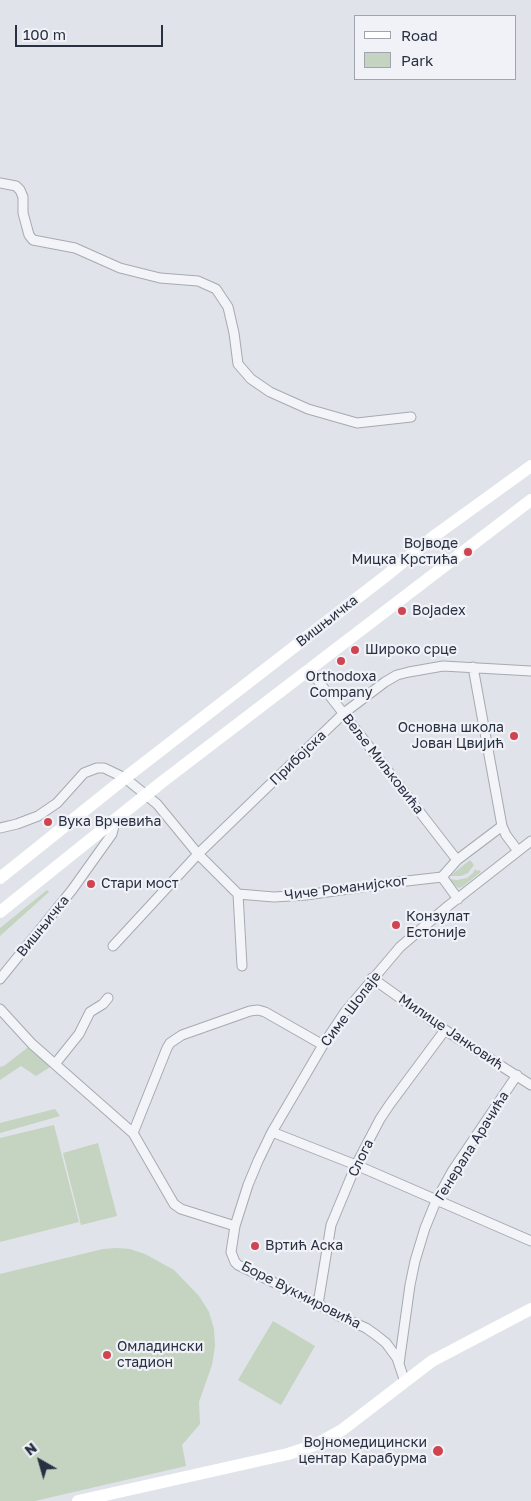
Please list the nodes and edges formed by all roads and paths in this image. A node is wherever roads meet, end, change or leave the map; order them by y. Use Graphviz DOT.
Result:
graph roads {
  1 [pos="0,183"];
  2 [pos="411,416"];
  3 [pos="530,468"];
  4 [pos="531,500"];
  5 [pos="473,667"];
  6 [pos="310,669"];
  7 [pos="531,671"];
  8 [pos="344,713"];
  9 [pos="125,778"];
  10 [pos="146,794"];
  11 [pos="112,822"];
  12 [pos="502,826"];
  13 [pos="0,828"];
  14 [pos="530,844"];
  15 [pos="518,851"];
  16 [pos="198,854"];
  17 [pos="457,860"];
  18 [pos="442,877"];
  19 [pos="0,878"];
  20 [pos="238,894"];
  21 [pos="458,898"];
  22 [pos="0,912"];
  23 [pos="113,946"];
  24 [pos="242,966"];
  25 [pos="372,978"];
  26 [pos="0,979"];
  27 [pos="108,998"];
  28 [pos="0,1009"];
  29 [pos="445,1030"];
  30 [pos="323,1045"];
  31 [pos="54,1064"];
  32 [pos="517,1075"];
  33 [pos="531,1085"];
  34 [pos="132,1132"];
  35 [pos="272,1132"];
  36 [pos="356,1165"];
  37 [pos="436,1200"];
  38 [pos="235,1226"];
  39 [pos="531,1241"];
  40 [pos="318,1304"];
  41 [pos="531,1308"];
  42 [pos="399,1364"];
  43 [pos="405,1382"];
  44 [pos="78,1501"];
  1 -- 2 [label="street"];
  3 -- 9 [label="main road, Вишњичка"];
  4 -- 6 [label="main road, Вишњичка"];
  5 -- 7 [label="street, Прибојска"];
  5 -- 8 [label="street, Прибојска"];
  5 -- 12 [label="street"];
  6 -- 8 [label="street, Веље Миљковића"];
  6 -- 10 [label="main road, Вишњичка"];
  8 -- 16 [label="street, Прибојска"];
  8 -- 17 [label="street, Веље Миљковића"];
  9 -- 10 [label="street"];
  9 -- 13 [label="street"];
  9 -- 19 [label="main road, Вишњичка"];
  10 -- 11 [label="main road, Вишњичка"];
  10 -- 16 [label="street"];
  11 -- 22 [label="main road, Вишњичка"];
  11 -- 26 [label="street, Вишњичка"];
  12 -- 15 [label="street"];
  12 -- 17 [label="street"];
  14 -- 15 [label="street, Симе Шолаје"];
  15 -- 21 [label="street, Симе Шолаје"];
  16 -- 20 [label="street"];
  16 -- 23 [label="street, Прибојска"];
  17 -- 18 [label="street"];
  18 -- 20 [label="street, Чиче Романијског"];
  18 -- 21 [label="street"];
  20 -- 24 [label="street"];
  21 -- 25 [label="street, Симе Шолаје"];
  25 -- 29 [label="street, Милице Јанковић"];
  25 -- 30 [label="street, Симе Шолаје"];
  27 -- 31 [label="street"];
  28 -- 31 [label="street"];
  29 -- 32 [label="street, Милице Јанковић"];
  29 -- 36 [label="street, Слога"];
  30 -- 34 [label="street"];
  30 -- 35 [label="street, Симе Шолаје"];
  31 -- 34 [label="street"];
  32 -- 33 [label="street, Милице Јанковић"];
  32 -- 37 [label="street, Генерала Арачића"];
  34 -- 38 [label="street"];
  35 -- 36 [label="street"];
  35 -- 38 [label="street, Симе Шолаје"];
  36 -- 37 [label="street"];
  36 -- 40 [label="street, Слога"];
  37 -- 39 [label="street"];
  37 -- 42 [label="street, Генерала Арачића"];
  38 -- 40 [label="street, Боре Вукмировића"];
  40 -- 42 [label="street, Боре Вукмировића"];
  41 -- 43 [label="main road"];
  42 -- 43 [label="street, Боре Вукмировића"];
  43 -- 44 [label="main road"];
}
